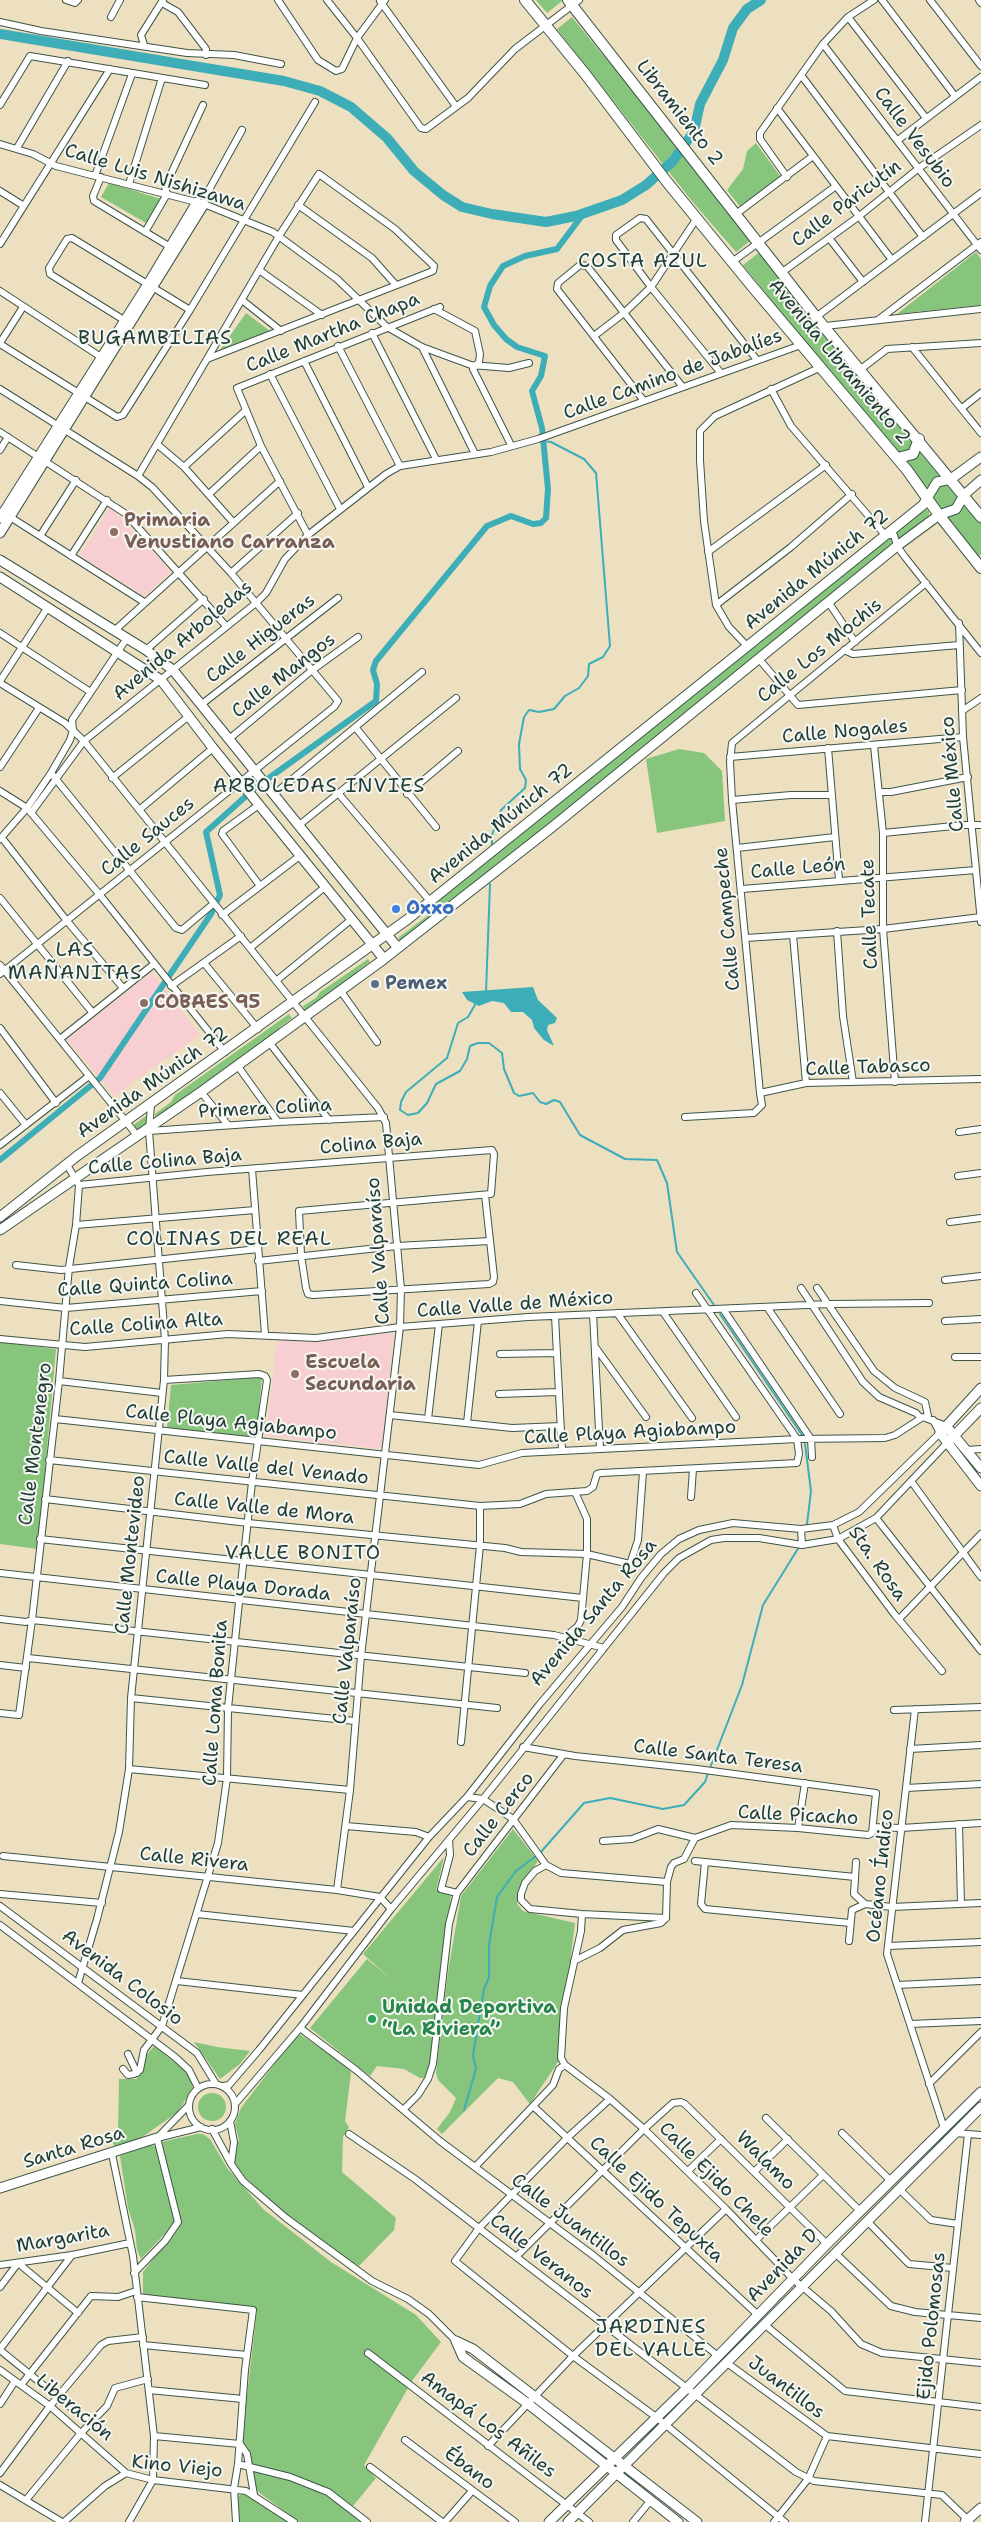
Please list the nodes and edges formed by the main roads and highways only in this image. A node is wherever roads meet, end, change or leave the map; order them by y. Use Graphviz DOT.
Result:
graph roads {
  1 [pos="525,0"];
  2 [pos="574,2"];
  3 [pos="202,201"];
  4 [pos="761,245"];
  5 [pos="919,439"];
  6 [pos="981,457"];
  7 [pos="898,458"];
  8 [pos="951,479"];
  9 [pos="981,480"];
  10 [pos="964,495"];
  11 [pos="928,500"];
  12 [pos="3,514"];
  13 [pos="939,515"];
  14 [pos="981,517"];
  15 [pos="0,533"];
  16 [pos="0,560"];
  17 [pos="981,565"];
  18 [pos="0,576"];
  19 [pos="514,836"];
  20 [pos="495,850"];
  21 [pos="510,860"];
  22 [pos="388,935"];
  23 [pos="373,946"];
  24 [pos="398,948"];
  25 [pos="384,959"];
  26 [pos="77,1156"];
  27 [pos="92,1165"];
  28 [pos="0,1217"];
  29 [pos="0,1230"];
  30 [pos="981,1388"];
  31 [pos="981,1408"];
  32 [pos="946,1426"];
  33 [pos="955,1435"];
  34 [pos="946,1443"];
  35 [pos="981,1468"];
  36 [pos="981,1486"];
  37 [pos="981,2092"];
  38 [pos="981,2108"];
  39 [pos="157,2138"];
  40 [pos="0,2188"];
  41 [pos="616,2457"];
  42 [pos="625,2465"];
  43 [pos="606,2466"];
  44 [pos="617,2474"];
  45 [pos="981,2508"];
  46 [pos="968,2521"];
  47 [pos="548,2522"];
  48 [pos="568,2522"];
  49 [pos="678,2522"];
  50 [pos="697,2522"];
  1 -- 7 [label="main road, Avenida Libramiento 2"];
  2 -- 4 [label="main road, Libramiento 2"];
  3 -- 12 [label="main road"];
  4 -- 5 [label="main road, Avenida Libramiento 2"];
  5 -- 7 [label="main road"];
  5 -- 8 [label="main road, Avenida Libramiento 2"];
  6 -- 8 [label="main road, Avenida Múnich 72"];
  7 -- 11 [label="main road, Avenida Libramiento 2"];
  8 -- 10 [label="main road, Avenida Libramiento 2"];
  8 -- 11 [label="main road, Avenida Múnich 72"];
  9 -- 10 [label="main road, Avenida Múnich 72"];
  10 -- 13 [label="main road, Avenida Múnich 72"];
  10 -- 14 [label="main road, Avenida Libramiento 2"];
  11 -- 13 [label="main road, Avenida Libramiento 2"];
  11 -- 19 [label="main road, Avenida Múnich 72"];
  12 -- 15 [label="main road"];
  13 -- 17 [label="main road, Avenida Libramiento 2"];
  13 -- 21 [label="main road, Avenida Múnich 72"];
  16 -- 22 [label="main road"];
  18 -- 23 [label="main road"];
  19 -- 20 [label="main road, Avenida Múnich 72"];
  19 -- 21 [label="main road"];
  20 -- 21 [label="main road"];
  20 -- 22 [label="main road, Avenida Múnich 72"];
  21 -- 24 [label="main road, Avenida Múnich 72"];
  22 -- 23 [label="main road, Avenida Múnich 72"];
  22 -- 24 [label="main road"];
  23 -- 25 [label="main road"];
  23 -- 26 [label="main road, Avenida Múnich 72"];
  24 -- 25 [label="main road, Avenida Múnich 72"];
  25 -- 27 [label="main road, Avenida Múnich 72"];
  26 -- 27 [label="main road"];
  26 -- 28 [label="main road, Avenida Múnich 72"];
  27 -- 29 [label="main road, Avenida Múnich 72"];
  30 -- 32 [label="main road, Avenida Santa Rosa"];
  31 -- 33 [label="main road"];
  32 -- 33 [label="main road"];
  32 -- 34 [label="main road, Avenida Santa Rosa"];
  33 -- 34 [label="main road"];
  33 -- 35 [label="main road"];
  34 -- 36 [label="main road"];
  37 -- 41 [label="main road, Avenida D"];
  38 -- 42 [label="main road, Avenida D"];
  39 -- 40 [label="main road, Santa Rosa"];
  41 -- 42 [label="main road"];
  41 -- 43 [label="main road, Avenida D"];
  41 -- 43 [label="main road"];
  42 -- 44 [label="main road, Avenida D"];
  42 -- 50 [label="main road"];
  43 -- 44 [label="main road"];
  43 -- 47 [label="main road, Avenida D"];
  44 -- 48 [label="main road, Avenida D"];
  44 -- 49 [label="main road"];
  45 -- 46 [label="main road"];
}
